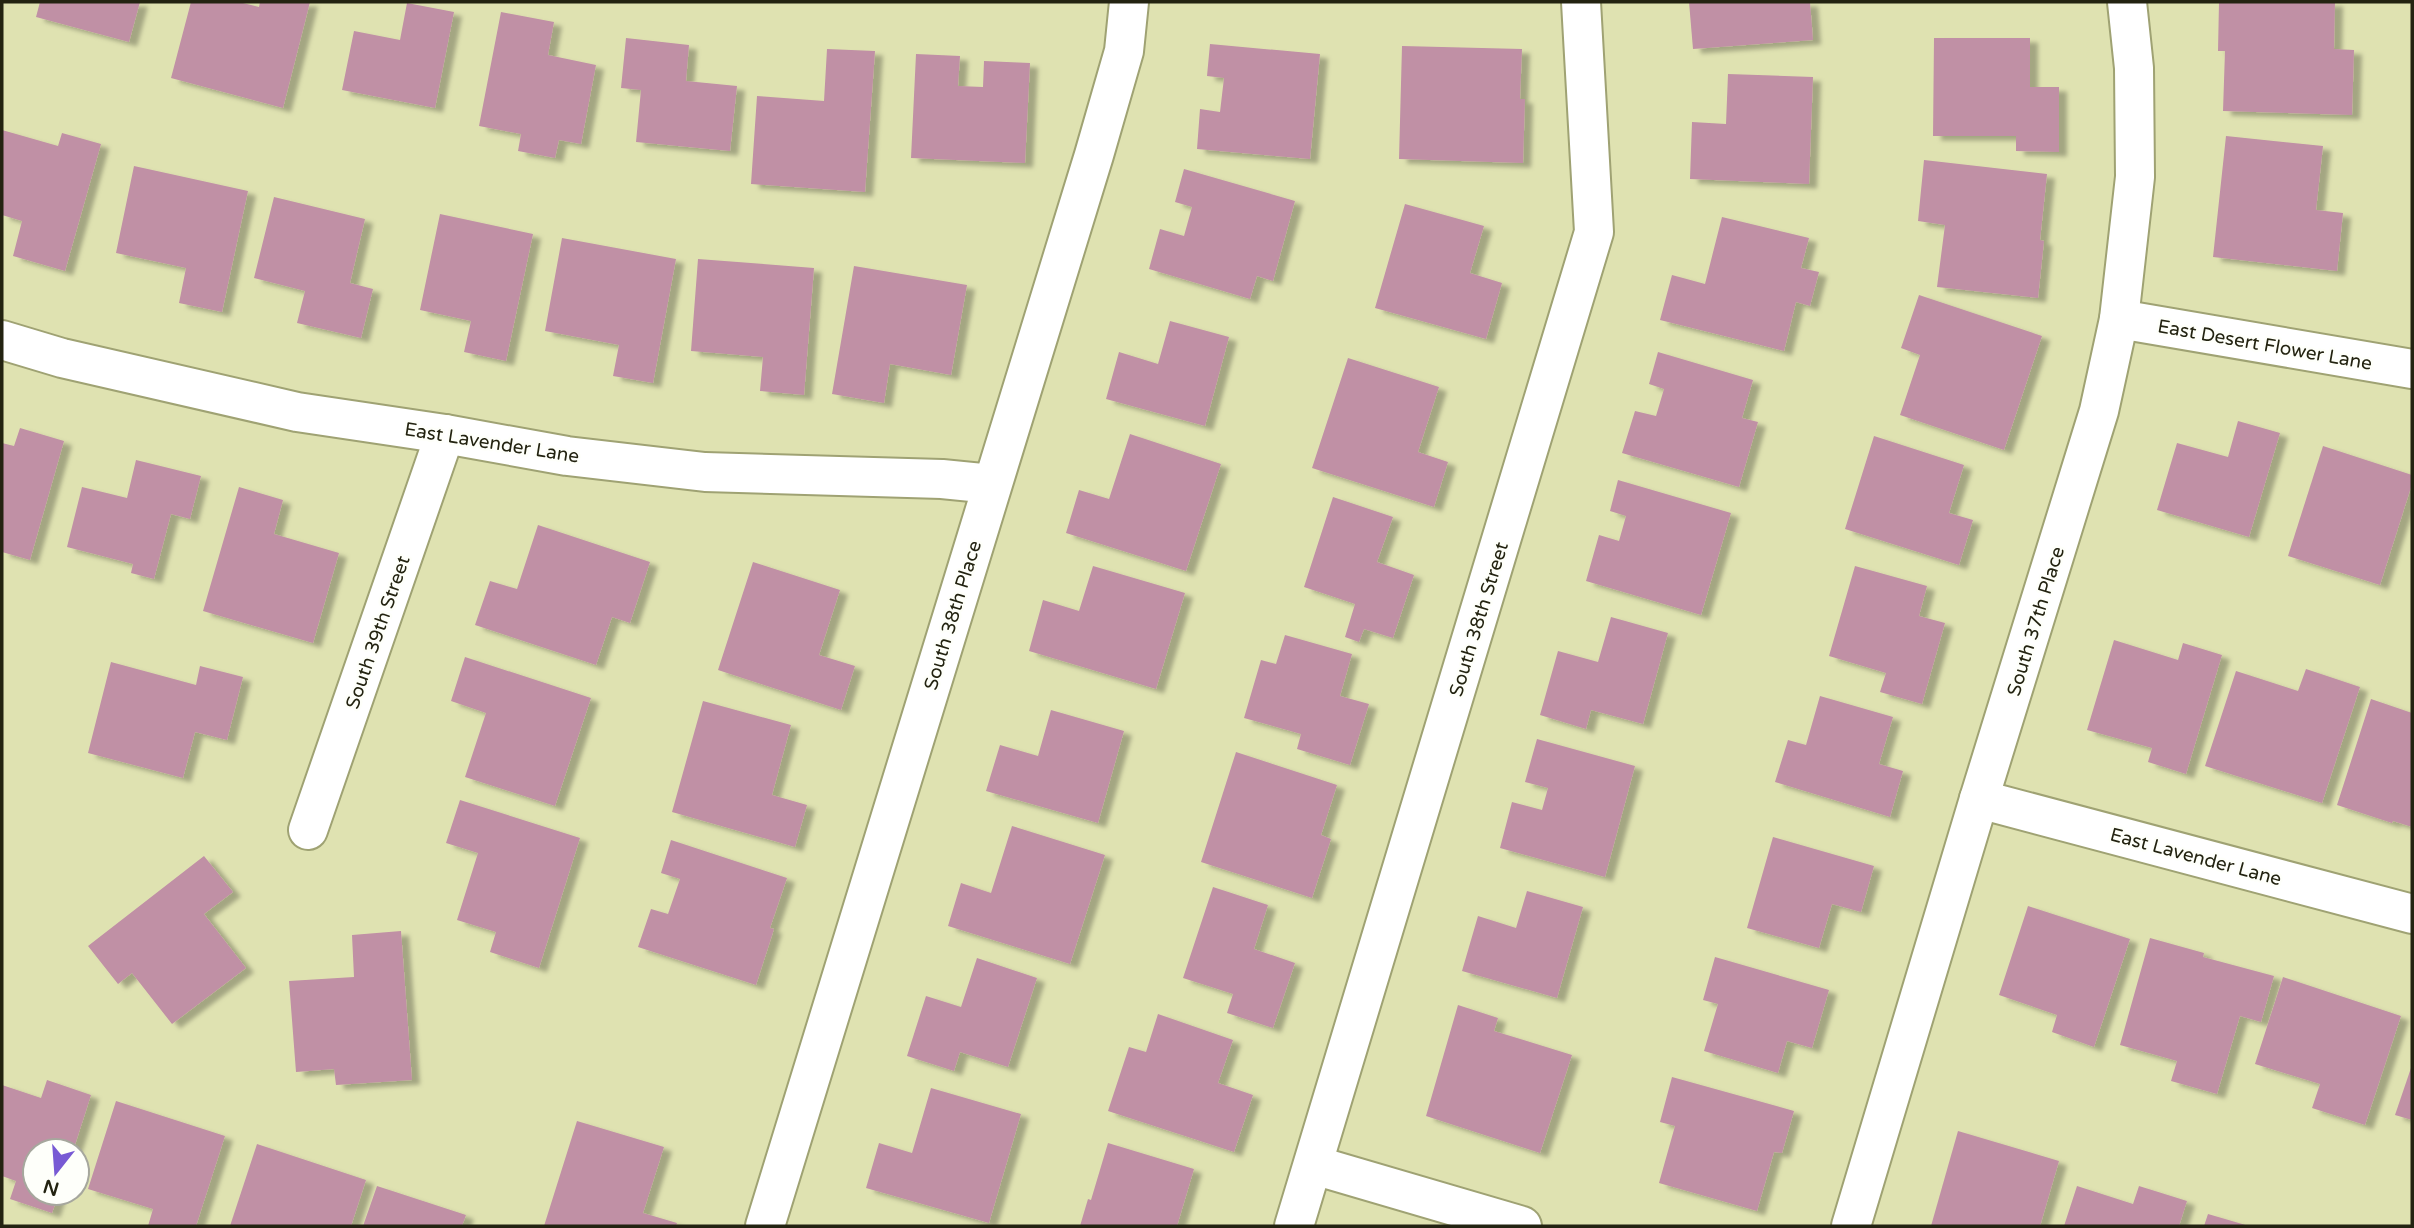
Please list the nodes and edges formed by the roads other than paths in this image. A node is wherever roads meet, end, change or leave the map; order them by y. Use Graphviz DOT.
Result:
graph roads {
  1 [pos="1129,2"];
  2 [pos="1581,2"];
  3 [pos="2127,2"];
  4 [pos="2119,318"];
  5 [pos="2,340"];
  6 [pos="2412,369"];
  7 [pos="445,434"];
  8 [pos="992,484"];
  9 [pos="1979,799"];
  10 [pos="308,830"];
  11 [pos="2412,914"];
  12 [pos="1314,1164"];
  13 [pos="765,1226"];
  14 [pos="1294,1226"];
  15 [pos="1522,1226"];
  16 [pos="1851,1226"];
  1 -- 8 [label="street, South 38th Place"];
  2 -- 12 [label="street, South 38th Street"];
  3 -- 4 [label="street, South 37th Place"];
  4 -- 6 [label="street, East Desert Flower Lane"];
  4 -- 9 [label="street, South 37th Place"];
  5 -- 7 [label="street, East Lavender Lane"];
  7 -- 8 [label="street, East Lavender Lane"];
  7 -- 10 [label="street, South 39th Street"];
  8 -- 13 [label="street, South 38th Place"];
  9 -- 11 [label="street, East Lavender Lane"];
  9 -- 16 [label="street, South 37th Place"];
  12 -- 14 [label="street, South 38th Street"];
  12 -- 15 [label="street"];
}
